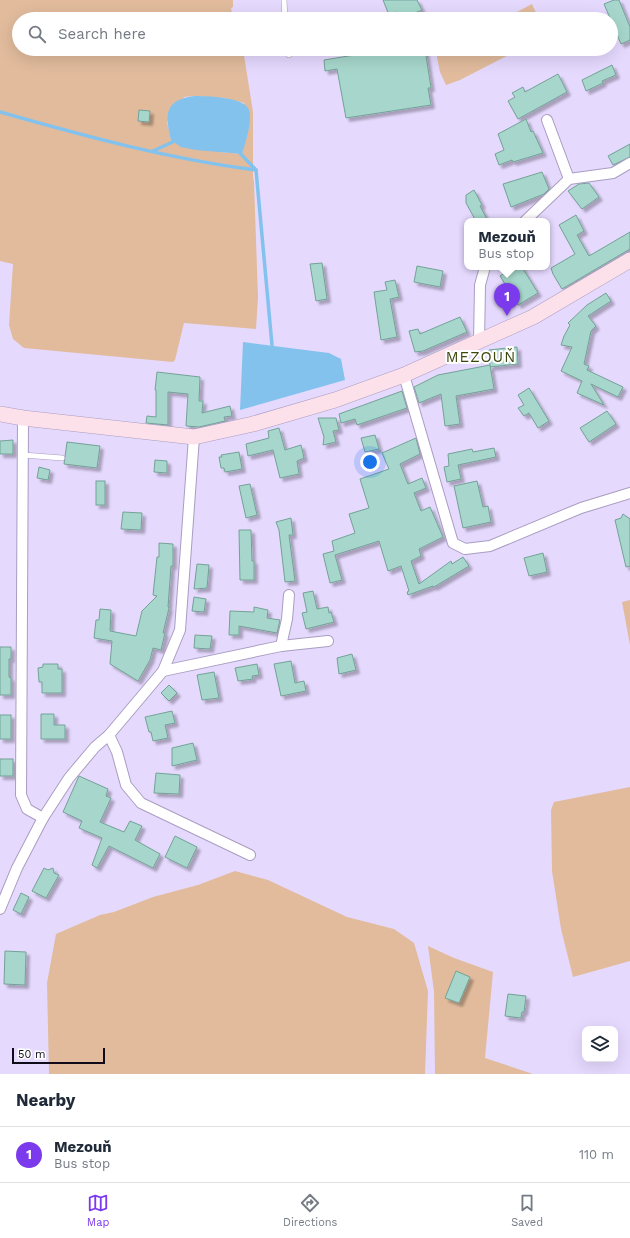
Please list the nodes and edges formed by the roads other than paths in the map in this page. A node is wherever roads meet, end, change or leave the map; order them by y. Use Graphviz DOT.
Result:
graph roads {
  1 [pos="284,0"];
  2 [pos="285,12"];
  3 [pos="547,120"];
  4 [pos="630,163"];
  5 [pos="569,179"];
  6 [pos="528,218"];
  7 [pos="630,260"];
  8 [pos="484,270"];
  9 [pos="480,342"];
  10 [pos="404,375"];
  11 [pos="0,414"];
  12 [pos="23,418"];
  13 [pos="194,437"];
  14 [pos="23,456"];
  15 [pos="62,458"];
  16 [pos="630,493"];
  17 [pos="289,595"];
  18 [pos="328,641"];
  19 [pos="281,646"];
  20 [pos="163,671"];
  21 [pos="109,735"];
  22 [pos="43,818"];
  23 [pos="250,855"];
  24 [pos="0,909"];
  1 -- 2 [label="lane"];
  3 -- 5 [label="street"];
  4 -- 5 [label="street"];
  5 -- 6 [label="street"];
  7 -- 9 [label="street"];
  8 -- 9 [label="street"];
  9 -- 10 [label="street"];
  10 -- 13 [label="street"];
  10 -- 16 [label="street"];
  11 -- 12 [label="street"];
  12 -- 13 [label="street"];
  12 -- 14 [label="street"];
  13 -- 20 [label="street"];
  14 -- 15 [label="lane"];
  14 -- 22 [label="street"];
  17 -- 19 [label="street"];
  18 -- 19 [label="street"];
  19 -- 20 [label="street"];
  20 -- 21 [label="street"];
  21 -- 22 [label="street"];
  21 -- 23 [label="street"];
  22 -- 24 [label="street"];
}
